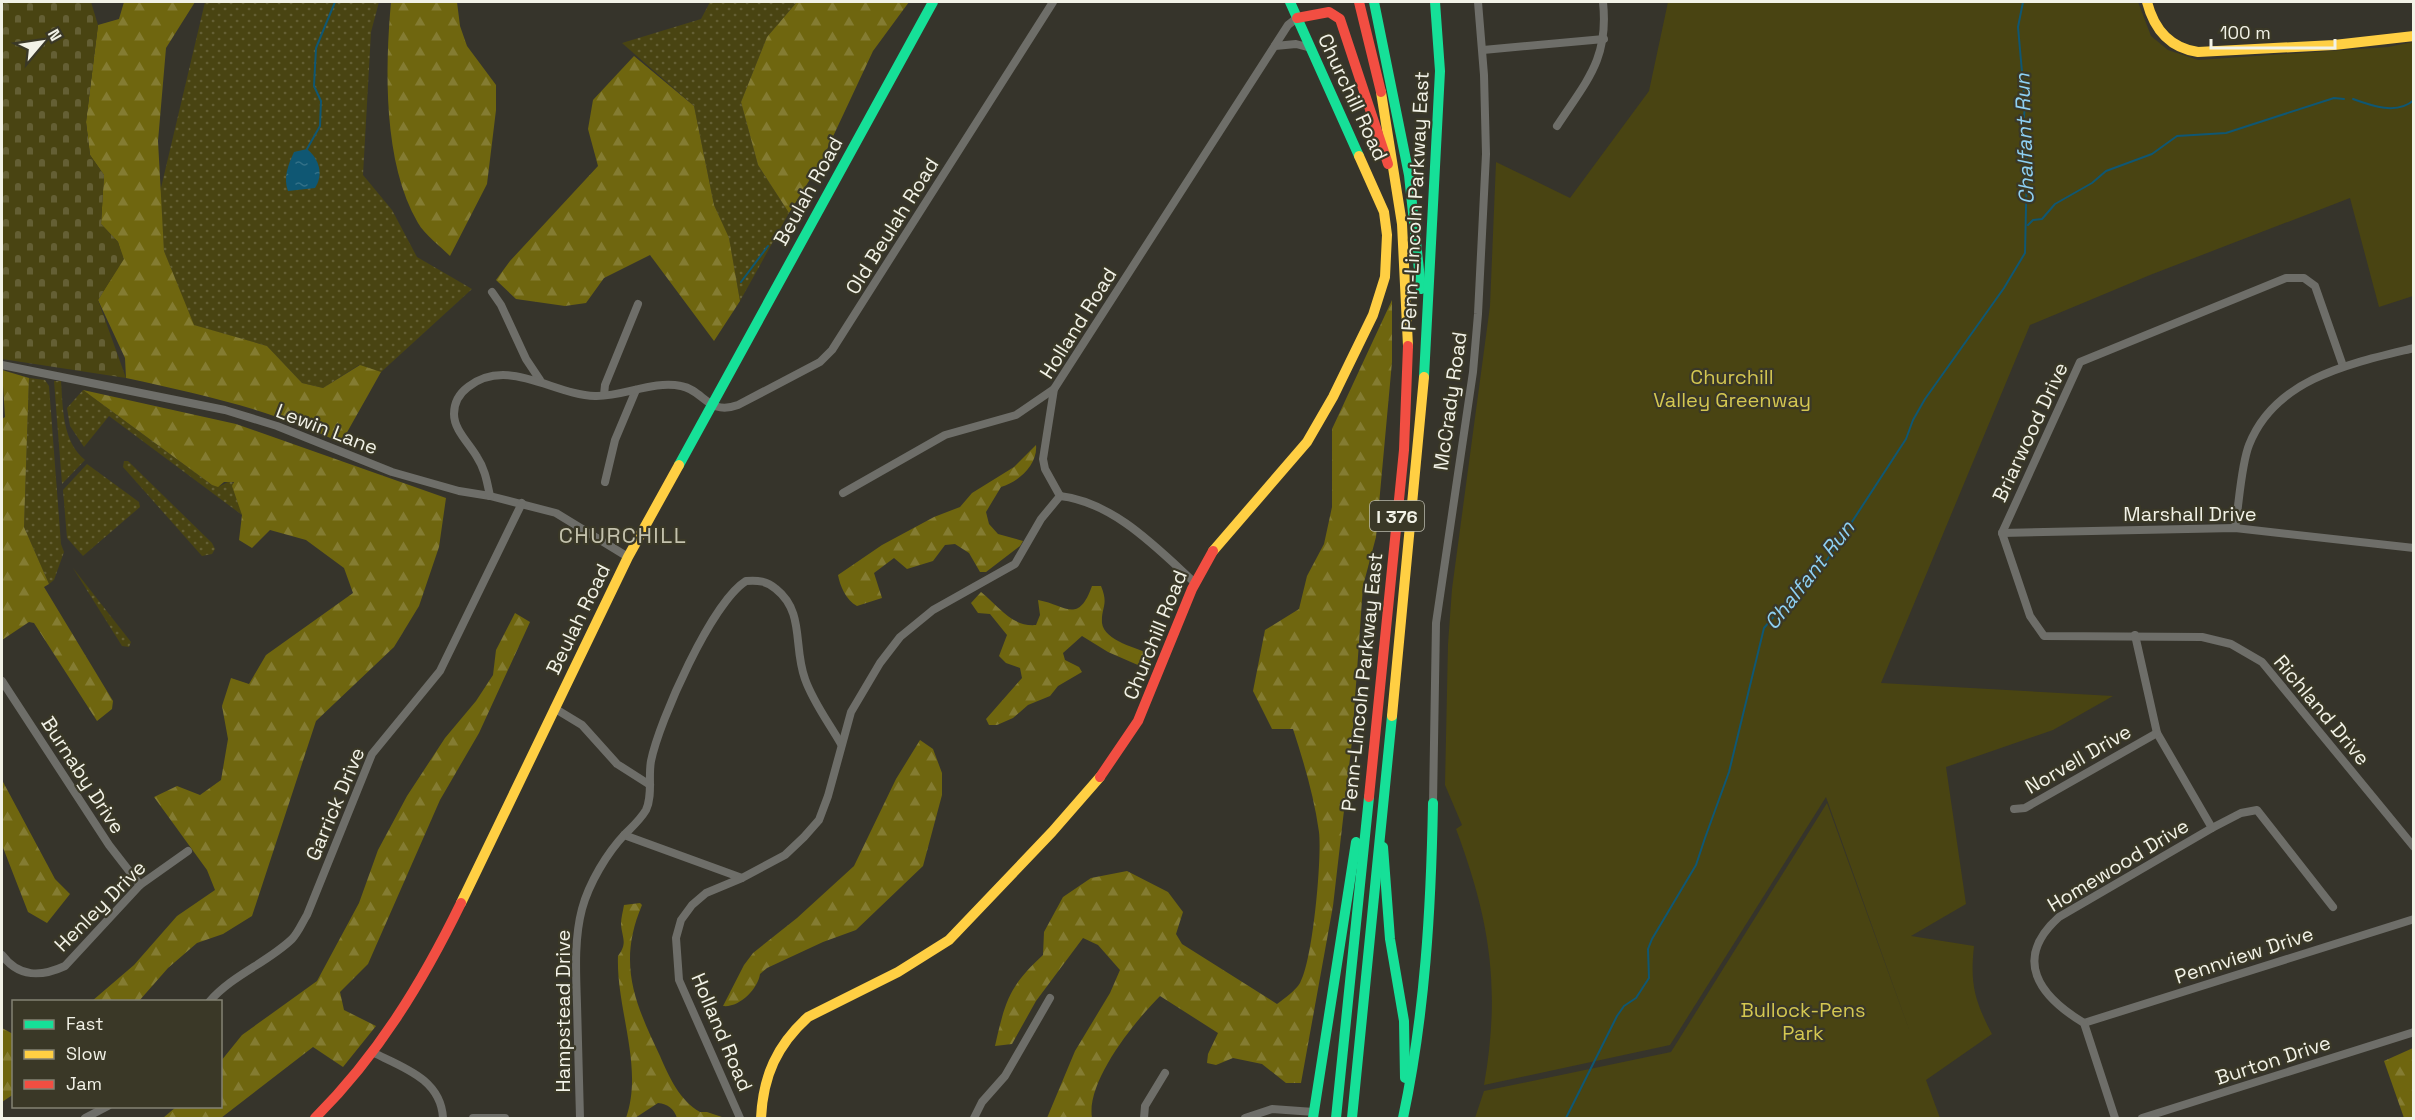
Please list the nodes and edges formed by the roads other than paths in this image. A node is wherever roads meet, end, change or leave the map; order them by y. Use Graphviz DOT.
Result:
graph roads {
  1 [pos="933,2"];
  2 [pos="1053,2"];
  3 [pos="1290,2"];
  4 [pos="1323,2"];
  5 [pos="1361,2"];
  6 [pos="1374,2"];
  7 [pos="1435,2"];
  8 [pos="1478,2"];
  9 [pos="1603,2"];
  10 [pos="2146,2"];
  11 [pos="1297,18"];
  12 [pos="2414,36"];
  13 [pos="1604,39"];
  14 [pos="1275,46"];
  15 [pos="1311,48"];
  16 [pos="1483,50"];
  17 [pos="1557,126"];
  18 [pos="1401,206"];
  19 [pos="492,292"];
  20 [pos="638,304"];
  21 [pos="2414,348"];
  22 [pos="1425,357"];
  23 [pos="2,365"];
  24 [pos="2343,366"];
  25 [pos="540,380"];
  26 [pos="1054,389"];
  27 [pos="636,390"];
  28 [pos="604,396"];
  29 [pos="710,405"];
  30 [pos="605,482"];
  31 [pos="843,493"];
  32 [pos="490,496"];
  33 [pos="1060,496"];
  34 [pos="522,503"];
  35 [pos="2235,528"];
  36 [pos="2002,533"];
  37 [pos="2414,548"];
  38 [pos="628,557"];
  39 [pos="1194,582"];
  40 [pos="2071,635"];
  41 [pos="2135,635"];
  42 [pos="2,681"];
  43 [pos="554,708"];
  44 [pos="2157,733"];
  45 [pos="842,744"];
  46 [pos="1372,764"];
  47 [pos="650,785"];
  48 [pos="1433,803"];
  49 [pos="2014,809"];
  50 [pos="2212,828"];
  51 [pos="624,835"];
  52 [pos="1380,837"];
  53 [pos="2414,847"];
  54 [pos="188,851"];
  55 [pos="742,878"];
  56 [pos="140,885"];
  57 [pos="2333,906"];
  58 [pos="2414,919"];
  59 [pos="2,955"];
  60 [pos="1050,998"];
  61 [pos="211,1000"];
  62 [pos="2084,1023"];
  63 [pos="2414,1032"];
  64 [pos="374,1053"];
  65 [pos="1165,1073"];
  66 [pos="106,1108"];
  67 [pos="1313,1115"];
  68 [pos="85,1119"];
  69 [pos="315,1119"];
  70 [pos="443,1119"];
  71 [pos="472,1119"];
  72 [pos="505,1119"];
  73 [pos="580,1119"];
  74 [pos="740,1119"];
  75 [pos="761,1119"];
  76 [pos="974,1119"];
  77 [pos="1144,1119"];
  78 [pos="1245,1119"];
  79 [pos="1336,1119"];
  80 [pos="1352,1119"];
  81 [pos="1402,1119"];
  82 [pos="2115,1119"];
  83 [pos="2142,1119"];
  1 -- 29 [label="main road, Beulah Road"];
  2 -- 29 [label="street, Old Beulah Road"];
  3 -- 11 [label="main road, Churchill Road"];
  4 -- 11 [label="main road"];
  5 -- 18 [label="main road, Penn-Lincoln Parkway East / I 376"];
  6 -- 22 [label="main road"];
  7 -- 22 [label="main road, Penn-Lincoln Parkway East / I 376"];
  8 -- 16 [label="street, McCrady Road"];
  9 -- 13 [label="street"];
  10 -- 12 [label="main road"];
  11 -- 14 [label="street, Holland Road"];
  11 -- 15 [label="main road, Churchill Road"];
  11 -- 18 [label="main road"];
  13 -- 16 [label="street"];
  13 -- 17 [label="street"];
  14 -- 15 [label="street"];
  14 -- 26 [label="street, Holland Road"];
  15 -- 39 [label="main road, Churchill Road"];
  16 -- 48 [label="street, McCrady Road"];
  18 -- 46 [label="main road, Penn-Lincoln Parkway East / I 376"];
  19 -- 25 [label="street"];
  20 -- 28 [label="street"];
  21 -- 24 [label="street"];
  22 -- 52 [label="main road, Penn-Lincoln Parkway East / I 376"];
  23 -- 32 [label="street, Lewin Lane"];
  24 -- 35 [label="street"];
  24 -- 36 [label="street, Briarwood Drive"];
  25 -- 28 [label="street"];
  25 -- 32 [label="street"];
  26 -- 31 [label="street"];
  26 -- 33 [label="street, Holland Road"];
  27 -- 28 [label="street"];
  27 -- 29 [label="street"];
  27 -- 30 [label="street"];
  29 -- 38 [label="main road, Beulah Road"];
  32 -- 34 [label="street, Lewin Lane"];
  33 -- 39 [label="street"];
  33 -- 45 [label="street, Holland Road"];
  34 -- 38 [label="street, Lewin Lane"];
  34 -- 61 [label="street, Garrick Drive"];
  35 -- 36 [label="street, Marshall Drive"];
  35 -- 37 [label="street, Marshall Drive"];
  36 -- 40 [label="street, Briarwood Drive"];
  38 -- 43 [label="main road, Beulah Road"];
  39 -- 75 [label="main road, Churchill Road"];
  40 -- 41 [label="street, Richland Drive"];
  41 -- 44 [label="street"];
  41 -- 53 [label="street, Richland Drive"];
  42 -- 56 [label="street, Burnaby Drive"];
  43 -- 47 [label="street"];
  43 -- 64 [label="main road, Beulah Road"];
  44 -- 49 [label="street, Norvell Drive"];
  44 -- 50 [label="street"];
  45 -- 47 [label="street, Hampstead Drive"];
  45 -- 55 [label="street, Holland Road"];
  46 -- 67 [label="main road"];
  46 -- 79 [label="main road, Penn-Lincoln Parkway East / I 376"];
  47 -- 51 [label="street, Hampstead Drive"];
  48 -- 81 [label="main road"];
  50 -- 57 [label="street, Homewood Drive"];
  50 -- 62 [label="street, Homewood Drive"];
  51 -- 55 [label="street"];
  51 -- 73 [label="street, Hampstead Drive"];
  52 -- 80 [label="main road, Penn-Lincoln Parkway East / I 376"];
  52 -- 81 [label="main road"];
  54 -- 56 [label="street, Henley Drive"];
  55 -- 74 [label="street, Holland Road"];
  56 -- 59 [label="street, Henley Drive"];
  58 -- 62 [label="street, Pennview Drive"];
  60 -- 76 [label="street"];
  62 -- 82 [label="street"];
  63 -- 83 [label="street, Burton Drive"];
  64 -- 69 [label="main road, Beulah Road"];
  64 -- 70 [label="street"];
  65 -- 77 [label="street"];
  66 -- 68 [label="street"];
  67 -- 78 [label="street"];
  71 -- 72 [label="street"];
}
